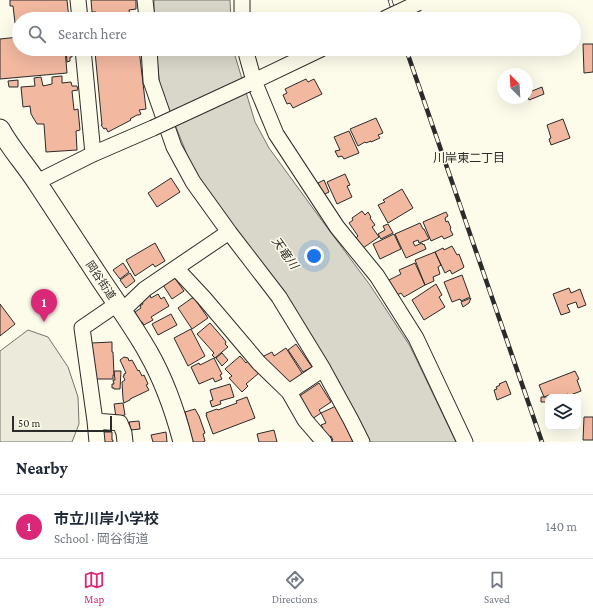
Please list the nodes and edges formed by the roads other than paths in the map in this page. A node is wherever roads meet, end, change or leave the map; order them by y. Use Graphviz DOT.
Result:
graph roads {
  1 [pos="78,0"];
  2 [pos="145,0"];
  3 [pos="242,0"];
  4 [pos="421,2"];
  5 [pos="79,12"];
  6 [pos="146,12"];
  7 [pos="242,12"];
  8 [pos="399,12"];
  9 [pos="84,56"];
  10 [pos="149,56"];
  11 [pos="247,56"];
  12 [pos="306,56"];
  13 [pos="254,81"];
  14 [pos="0,129"];
  15 [pos="93,154"];
  16 [pos="37,182"];
  17 [pos="229,232"];
  18 [pos="176,268"];
  19 [pos="120,307"];
  20 [pos="323,369"];
  21 [pos="289,392"];
  22 [pos="95,421"];
  23 [pos="97,442"];
  24 [pos="124,442"];
  25 [pos="183,442"];
  26 [pos="324,442"];
  27 [pos="362,442"];
  28 [pos="465,442"];
  1 -- 5 [label="street"];
  2 -- 6 [label="street"];
  3 -- 7 [label="street"];
  4 -- 8 [label="street, bridge"];
  9 -- 15 [label="street"];
  10 -- 17 [label="street"];
  11 -- 13 [label="street"];
  12 -- 13 [label="street"];
  13 -- 15 [label="street, bridge"];
  13 -- 28 [label="street"];
  14 -- 16 [label="main road, 岡谷街道"];
  15 -- 16 [label="street"];
  16 -- 19 [label="main road, 岡谷街道"];
  17 -- 18 [label="street"];
  17 -- 20 [label="street"];
  18 -- 19 [label="street"];
  18 -- 21 [label="street"];
  19 -- 22 [label="street"];
  19 -- 25 [label="main road, 岡谷街道"];
  20 -- 21 [label="street"];
  20 -- 27 [label="street"];
  21 -- 26 [label="street"];
  22 -- 23 [label="street"];
  22 -- 24 [label="street"];
}
